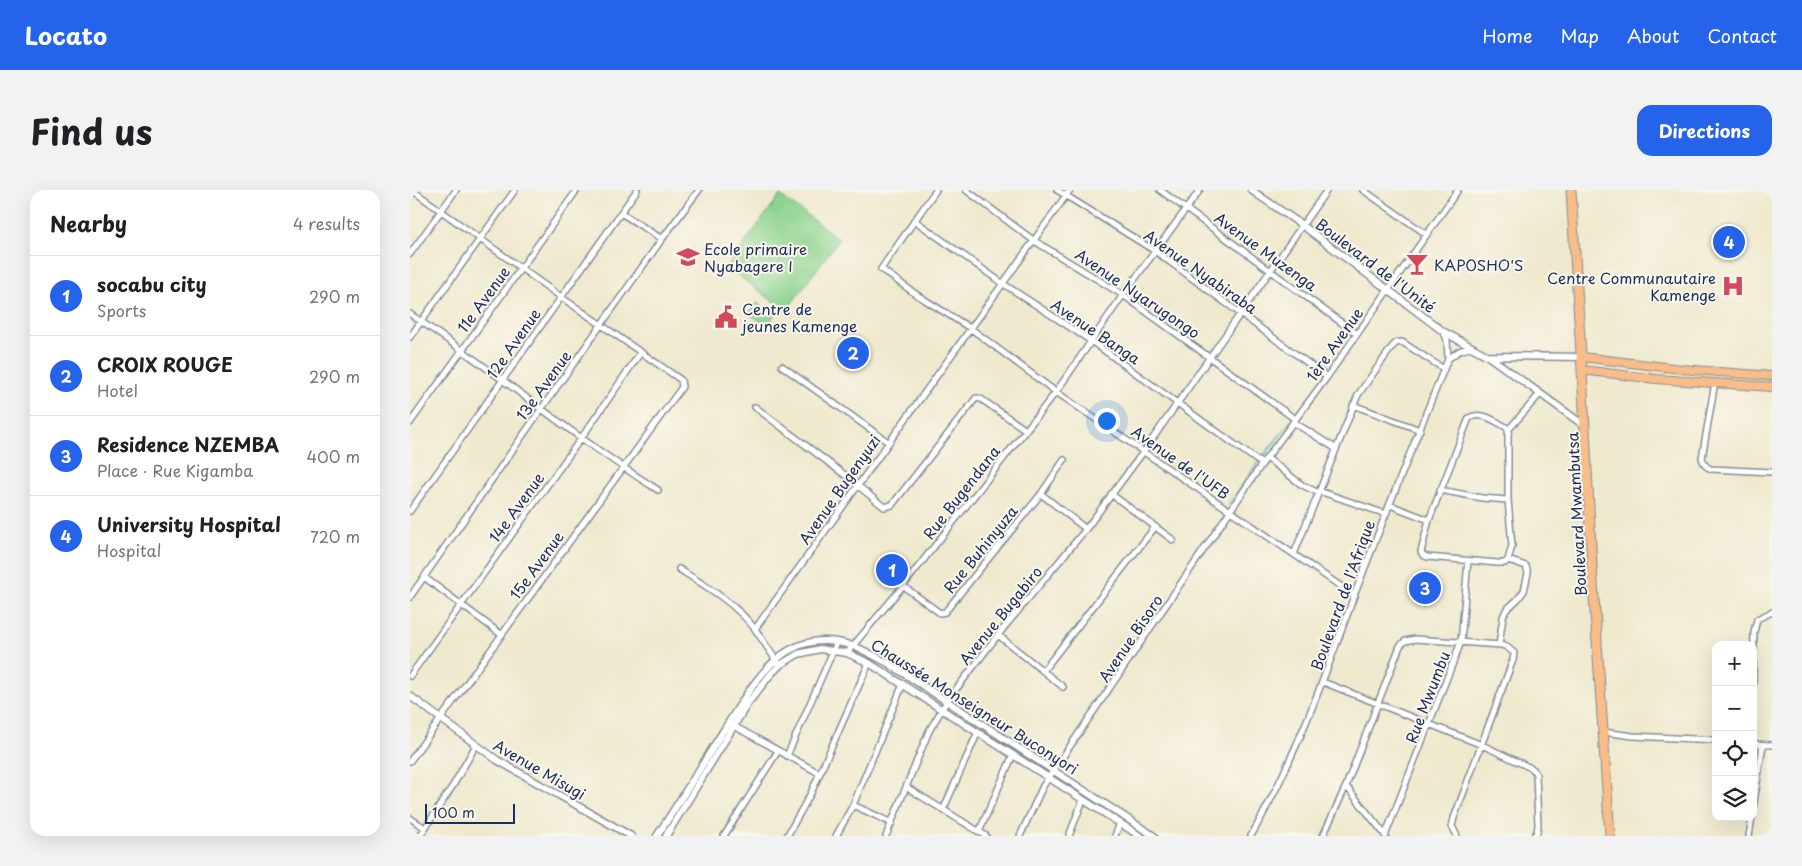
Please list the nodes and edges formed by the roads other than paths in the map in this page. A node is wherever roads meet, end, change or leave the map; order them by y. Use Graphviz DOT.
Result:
graph roads {
  1 [pos="412,190"];
  2 [pos="456,190"];
  3 [pos="516,190"];
  4 [pos="577,190"];
  5 [pos="637,190"];
  6 [pos="699,190"];
  7 [pos="936,190"];
  8 [pos="966,190"];
  9 [pos="1057,190"];
  10 [pos="1070,190"];
  11 [pos="1160,190"];
  12 [pos="1200,190"];
  13 [pos="1251,190"];
  14 [pos="1327,190"];
  15 [pos="1363,190"];
  16 [pos="1457,190"];
  17 [pos="1571,190"];
  18 [pos="1065,196"];
  19 [pos="1186,208"];
  20 [pos="442,210"];
  21 [pos="621,213"];
  22 [pos="914,220"];
  23 [pos="1302,225"];
  24 [pos="1426,234"];
  25 [pos="480,238"];
  26 [pos="662,239"];
  27 [pos="1033,240"];
  28 [pos="1155,252"];
  29 [pos="410,254"];
  30 [pos="520,268"];
  31 [pos="1270,269"];
  32 [pos="1002,283"];
  33 [pos="1387,289"];
  34 [pos="1123,295"];
  35 [pos="561,297"];
  36 [pos="1240,313"];
  37 [pos="410,314"];
  38 [pos="421,322"];
  39 [pos="602,326"];
  40 [pos="970,328"];
  41 [pos="1444,332"];
  42 [pos="1357,334"];
  43 [pos="410,338"];
  44 [pos="1091,341"];
  45 [pos="1473,347"];
  46 [pos="462,350"];
  47 [pos="641,352"];
  48 [pos="1488,356"];
  49 [pos="1209,357"];
  50 [pos="1582,357"];
  51 [pos="1448,359"];
  52 [pos="782,366"];
  53 [pos="1444,369"];
  54 [pos="1582,370"];
  55 [pos="1772,376"];
  56 [pos="1327,377"];
  57 [pos="503,379"];
  58 [pos="1715,382"];
  59 [pos="1772,387"];
  60 [pos="1056,392"];
  61 [pos="1540,394"];
  62 [pos="1177,403"];
  63 [pos="1353,405"];
  64 [pos="755,407"];
  65 [pos="542,408"];
  66 [pos="1294,421"];
  67 [pos="410,423"];
  68 [pos="1585,426"];
  69 [pos="1510,429"];
  70 [pos="1026,430"];
  71 [pos="1420,430"];
  72 [pos="582,438"];
  73 [pos="888,442"];
  74 [pos="1335,448"];
  75 [pos="1144,451"];
  76 [pos="1267,458"];
  77 [pos="1064,460"];
  78 [pos="1262,464"];
  79 [pos="622,468"];
  80 [pos="1772,472"];
  81 [pos="858,486"];
  82 [pos="658,490"];
  83 [pos="1440,490"];
  84 [pos="1319,492"];
  85 [pos="1041,494"];
  86 [pos="1111,494"];
  87 [pos="1508,500"];
  88 [pos="1390,505"];
  89 [pos="410,511"];
  90 [pos="1231,512"];
  91 [pos="1386,514"];
  92 [pos="1428,520"];
  93 [pos="1155,527"];
  94 [pos="1086,529"];
  95 [pos="1173,540"];
  96 [pos="1294,554"];
  97 [pos="1508,560"];
  98 [pos="1468,561"];
  99 [pos="679,568"];
  100 [pos="424,577"];
  101 [pos="903,586"];
  102 [pos="1354,596"];
  103 [pos="410,597"];
  104 [pos="462,604"];
  105 [pos="1772,612"];
  106 [pos="755,629"];
  107 [pos="502,635"];
  108 [pos="998,635"];
  109 [pos="1755,641"];
  110 [pos="837,642"];
  111 [pos="1461,642"];
  112 [pos="1499,645"];
  113 [pos="852,646"];
  114 [pos="832,650"];
  115 [pos="847,654"];
  116 [pos="776,659"];
  117 [pos="869,664"];
  118 [pos="780,665"];
  119 [pos="1043,671"];
  120 [pos="410,676"];
  121 [pos="1323,682"];
  122 [pos="903,684"];
  123 [pos="1063,687"];
  124 [pos="410,696"];
  125 [pos="947,701"];
  126 [pos="1378,704"];
  127 [pos="942,708"];
  128 [pos="441,718"];
  129 [pos="1429,724"];
  130 [pos="731,725"];
  131 [pos="978,732"];
  132 [pos="1603,732"];
  133 [pos="1712,740"];
  134 [pos="1757,744"];
  135 [pos="1482,745"];
  136 [pos="1764,745"];
  137 [pos="1772,745"];
  138 [pos="477,746"];
  139 [pos="778,751"];
  140 [pos="1012,755"];
  141 [pos="787,756"];
  142 [pos="410,761"];
  143 [pos="1054,771"];
  144 [pos="819,773"];
  145 [pos="1049,778"];
  146 [pos="1757,785"];
  147 [pos="1346,786"];
  148 [pos="906,787"];
  149 [pos="1083,800"];
  150 [pos="853,805"];
  151 [pos="943,810"];
  152 [pos="410,818"];
  153 [pos="1751,821"];
  154 [pos="892,823"];
  155 [pos="1120,823"];
  156 [pos="425,828"];
  157 [pos="979,832"];
  158 [pos="420,836"];
  159 [pos="631,836"];
  160 [pos="658,836"];
  161 [pos="666,836"];
  162 [pos="724,836"];
  163 [pos="787,836"];
  164 [pos="836,836"];
  165 [pos="886,836"];
  166 [pos="986,836"];
  167 [pos="1020,836"];
  168 [pos="1069,836"];
  169 [pos="1115,836"];
  170 [pos="1140,836"];
  171 [pos="1154,836"];
  172 [pos="1251,836"];
  173 [pos="1324,836"];
  174 [pos="1386,836"];
  175 [pos="1457,836"];
  176 [pos="1534,836"];
  177 [pos="1610,836"];
  178 [pos="1749,836"];
  1 -- 20 [label="street"];
  2 -- 20 [label="street"];
  3 -- 25 [label="street"];
  4 -- 30 [label="street, 11e Avenue"];
  5 -- 21 [label="street, 12e Avenue"];
  6 -- 26 [label="street, 13e Avenue"];
  7 -- 22 [label="street"];
  8 -- 27 [label="street, Avenue Nyarugongo"];
  9 -- 18 [label="street, Avenue Nyabiraba"];
  10 -- 18 [label="street, Avenue Bugenyuzi"];
  11 -- 19 [label="street, Avenue Muzenga"];
  12 -- 19 [label="street, Rue Bugendana"];
  13 -- 23 [label="street, Boulevard de l'Unité"];
  14 -- 23 [label="street, Avenue Bugabiro"];
  15 -- 24 [label="street"];
  16 -- 24 [label="street, 1ère Avenue"];
  17 -- 50 [label="highway, Boulevard Mwambutsa"];
  18 -- 27 [label="street, Avenue Bugenyuzi"];
  18 -- 28 [label="street, Avenue Nyabiraba"];
  19 -- 28 [label="street, Rue Bugendana"];
  19 -- 31 [label="street, Avenue Muzenga"];
  20 -- 25 [label="street"];
  20 -- 29 [label="street"];
  21 -- 26 [label="street"];
  21 -- 35 [label="street, 12e Avenue"];
  22 -- 32 [label="street, Avenue Banga"];
  22 -- 40 [label="street, Avenue de l'UFB"];
  23 -- 31 [label="street, Avenue Bugabiro"];
  23 -- 33 [label="street, Boulevard de l'Unité"];
  24 -- 33 [label="street, 1ère Avenue"];
  25 -- 30 [label="street"];
  25 -- 38 [label="street"];
  26 -- 39 [label="street, 13e Avenue"];
  27 -- 32 [label="street, Avenue Bugenyuzi"];
  27 -- 34 [label="street, Avenue Nyarugongo"];
  28 -- 34 [label="street, Rue Bugendana"];
  28 -- 36 [label="street, Avenue Nyabiraba"];
  30 -- 35 [label="street"];
  30 -- 46 [label="street, 11e Avenue"];
  31 -- 36 [label="street, Avenue Bugabiro"];
  31 -- 42 [label="street, Avenue Muzenga"];
  32 -- 40 [label="street, Avenue Bugenyuzi"];
  32 -- 44 [label="street, Avenue Banga"];
  33 -- 41 [label="street, Boulevard de l'Unité"];
  33 -- 42 [label="street, 1ère Avenue"];
  34 -- 44 [label="street, Rue Bugendana"];
  34 -- 49 [label="street, Avenue Nyarugongo"];
  35 -- 39 [label="street"];
  35 -- 57 [label="street, 12e Avenue"];
  36 -- 49 [label="street, Avenue Bugabiro"];
  36 -- 56 [label="street, Avenue Nyabiraba"];
  37 -- 38 [label="street"];
  38 -- 43 [label="street"];
  38 -- 46 [label="street"];
  39 -- 47 [label="street"];
  39 -- 65 [label="street, 13e Avenue"];
  40 -- 60 [label="street, Avenue de l'UFB"];
  40 -- 73 [label="street, Avenue Bugenyuzi"];
  41 -- 45 [label="street, Boulevard de l'Unité"];
  41 -- 51 [label="street, Boulevard de l'Afrique"];
  42 -- 56 [label="street, 1ère Avenue"];
  44 -- 60 [label="street, Rue Bugendana"];
  44 -- 62 [label="street, Avenue Banga"];
  45 -- 48 [label="street, Boulevard de l'Unité"];
  45 -- 51 [label="street"];
  46 -- 57 [label="street"];
  46 -- 67 [label="street, 11e Avenue"];
  47 -- 72 [label="street, 14e Avenue"];
  47 -- 79 [label="street, 15e Avenue"];
  48 -- 50 [label="street"];
  48 -- 61 [label="street, Boulevard de l'Unité"];
  49 -- 62 [label="street, Avenue Bugabiro"];
  49 -- 66 [label="street, Avenue Nyarugongo"];
  50 -- 54 [label="highway, Boulevard Mwambutsa"];
  50 -- 55 [label="main road"];
  51 -- 53 [label="street, Boulevard de l'Afrique"];
  52 -- 73 [label="street"];
  53 -- 63 [label="street"];
  53 -- 71 [label="street, Boulevard de l'Afrique"];
  54 -- 58 [label="main road"];
  54 -- 68 [label="highway, Boulevard Mwambutsa"];
  56 -- 66 [label="street, 1ère Avenue"];
  57 -- 65 [label="street"];
  57 -- 89 [label="street, 12e Avenue"];
  58 -- 59 [label="main road"];
  58 -- 80 [label="street"];
  60 -- 70 [label="street, Rue Bugendana"];
  60 -- 75 [label="street, Avenue de l'UFB"];
  61 -- 68 [label="street, Boulevard de l'Unité"];
  61 -- 69 [label="street"];
  62 -- 75 [label="street, Avenue Bugabiro"];
  62 -- 78 [label="street, Avenue Banga"];
  63 -- 71 [label="street"];
  63 -- 74 [label="street"];
  64 -- 81 [label="street"];
  65 -- 72 [label="street"];
  65 -- 100 [label="street, 13e Avenue"];
  66 -- 74 [label="street, Avenue Nyarugongo"];
  66 -- 76 [label="street, 1ère Avenue"];
  68 -- 132 [label="highway, Boulevard Mwambutsa"];
  69 -- 83 [label="street"];
  69 -- 87 [label="street"];
  70 -- 81 [label="street"];
  70 -- 101 [label="street, Rue Bugendana"];
  71 -- 88 [label="street, Boulevard de l'Afrique"];
  72 -- 79 [label="street"];
  72 -- 104 [label="street, 14e Avenue"];
  73 -- 81 [label="street, Avenue Bugenyuzi"];
  74 -- 84 [label="street"];
  75 -- 86 [label="street, Avenue Bugabiro"];
  75 -- 90 [label="street, Avenue de l'UFB"];
  76 -- 78 [label="street, 1ère Avenue"];
  76 -- 84 [label="street"];
  77 -- 85 [label="street, Rue Buhinyuza"];
  78 -- 90 [label="street, 1ère Avenue"];
  79 -- 82 [label="street"];
  79 -- 107 [label="street, 15e Avenue"];
  81 -- 106 [label="street, Avenue Bugenyuzi"];
  83 -- 87 [label="street"];
  83 -- 92 [label="street"];
  84 -- 91 [label="street"];
  84 -- 96 [label="street"];
  85 -- 94 [label="street"];
  85 -- 101 [label="street, Rue Buhinyuza"];
  86 -- 93 [label="street"];
  86 -- 94 [label="street, Avenue Bugabiro"];
  87 -- 97 [label="street"];
  88 -- 91 [label="street, Boulevard de l'Afrique"];
  88 -- 92 [label="street"];
  90 -- 96 [label="street, Avenue de l'UFB"];
  90 -- 143 [label="street, Avenue Bisoro"];
  91 -- 102 [label="street, Boulevard de l'Afrique"];
  92 -- 98 [label="street"];
  93 -- 95 [label="street"];
  93 -- 119 [label="street"];
  94 -- 108 [label="street, Avenue Bugabiro"];
  96 -- 102 [label="street, Avenue de l'UFB"];
  97 -- 98 [label="street"];
  97 -- 112 [label="street"];
  98 -- 111 [label="street, Rue Mwumbu"];
  99 -- 106 [label="street"];
  100 -- 103 [label="street, 13e Avenue"];
  100 -- 104 [label="street"];
  101 -- 113 [label="street, Rue Bugendana"];
  102 -- 121 [label="street, Boulevard de l'Afrique"];
  104 -- 107 [label="street"];
  104 -- 120 [label="street, 14e Avenue"];
  105 -- 109 [label="street"];
  106 -- 116 [label="street"];
  107 -- 128 [label="street, 15e Avenue"];
  108 -- 119 [label="street"];
  108 -- 125 [label="street, Avenue Bugabiro"];
  110 -- 113 [label="street, Chaussée Monseigneur Buconyori"];
  110 -- 114 [label="street"];
  110 -- 116 [label="street, Chaussée Monseigneur Buconyori"];
  111 -- 112 [label="street"];
  111 -- 126 [label="street"];
  111 -- 129 [label="street, Rue Mwumbu"];
  112 -- 135 [label="street"];
  113 -- 115 [label="street, Rue Bugendana"];
  113 -- 125 [label="street, Chaussée Monseigneur Buconyori"];
  114 -- 115 [label="street, Chaussée Monseigneur Buconyori"];
  114 -- 118 [label="street, Chaussée Monseigneur Buconyori"];
  114 -- 141 [label="street"];
  115 -- 117 [label="street, Chaussée Monseigneur Buconyori"];
  116 -- 118 [label="street"];
  116 -- 130 [label="street, Chaussée Monseigneur Buconyori"];
  117 -- 122 [label="street, Chaussée Monseigneur Buconyori"];
  117 -- 144 [label="street"];
  118 -- 130 [label="street, Chaussée Monseigneur Buconyori"];
  119 -- 123 [label="street"];
  121 -- 126 [label="street"];
  121 -- 172 [label="street, Boulevard de l'Afrique"];
  122 -- 127 [label="street, Chaussée Monseigneur Buconyori"];
  122 -- 150 [label="street"];
  124 -- 128 [label="street, Avenue Misugi"];
  125 -- 127 [label="street, Avenue Bugabiro"];
  125 -- 143 [label="street, Chaussée Monseigneur Buconyori"];
  126 -- 129 [label="street"];
  126 -- 147 [label="street"];
  127 -- 131 [label="street, Chaussée Monseigneur Buconyori"];
  127 -- 148 [label="street, Avenue Bugabiro"];
  128 -- 138 [label="street, Avenue Misugi"];
  128 -- 142 [label="street, 15e Avenue"];
  129 -- 135 [label="street"];
  129 -- 174 [label="street, Rue Mwumbu"];
  130 -- 139 [label="street"];
  130 -- 160 [label="street, Chaussée Monseigneur Buconyori"];
  130 -- 161 [label="street, Chaussée Monseigneur Buconyori"];
  131 -- 140 [label="street, Chaussée Monseigneur Buconyori"];
  131 -- 151 [label="street"];
  132 -- 133 [label="street"];
  132 -- 177 [label="highway, Boulevard Mwambutsa"];
  134 -- 136 [label="street"];
  135 -- 175 [label="street"];
  135 -- 176 [label="street"];
  136 -- 137 [label="street"];
  136 -- 146 [label="street"];
  138 -- 156 [label="street"];
  138 -- 159 [label="street, Avenue Misugi"];
  139 -- 141 [label="street"];
  139 -- 162 [label="street"];
  140 -- 145 [label="street, Chaussée Monseigneur Buconyori"];
  140 -- 157 [label="street"];
  141 -- 144 [label="street"];
  143 -- 145 [label="street, Avenue Bisoro"];
  143 -- 171 [label="street, Chaussée Monseigneur Buconyori"];
  144 -- 163 [label="street"];
  145 -- 149 [label="street, Chaussée Monseigneur Buconyori"];
  145 -- 167 [label="street, Avenue Bisoro"];
  147 -- 173 [label="street"];
  147 -- 174 [label="street"];
  148 -- 151 [label="street"];
  148 -- 154 [label="street, Avenue Bugabiro"];
  149 -- 155 [label="street, Chaussée Monseigneur Buconyori"];
  149 -- 168 [label="street"];
  150 -- 154 [label="street"];
  150 -- 164 [label="street"];
  151 -- 157 [label="street"];
  152 -- 156 [label="street"];
  153 -- 178 [label="street"];
  154 -- 165 [label="street, Avenue Bugabiro"];
  155 -- 169 [label="street"];
  155 -- 170 [label="street, Chaussée Monseigneur Buconyori"];
  156 -- 158 [label="street"];
  157 -- 166 [label="street"];
}
